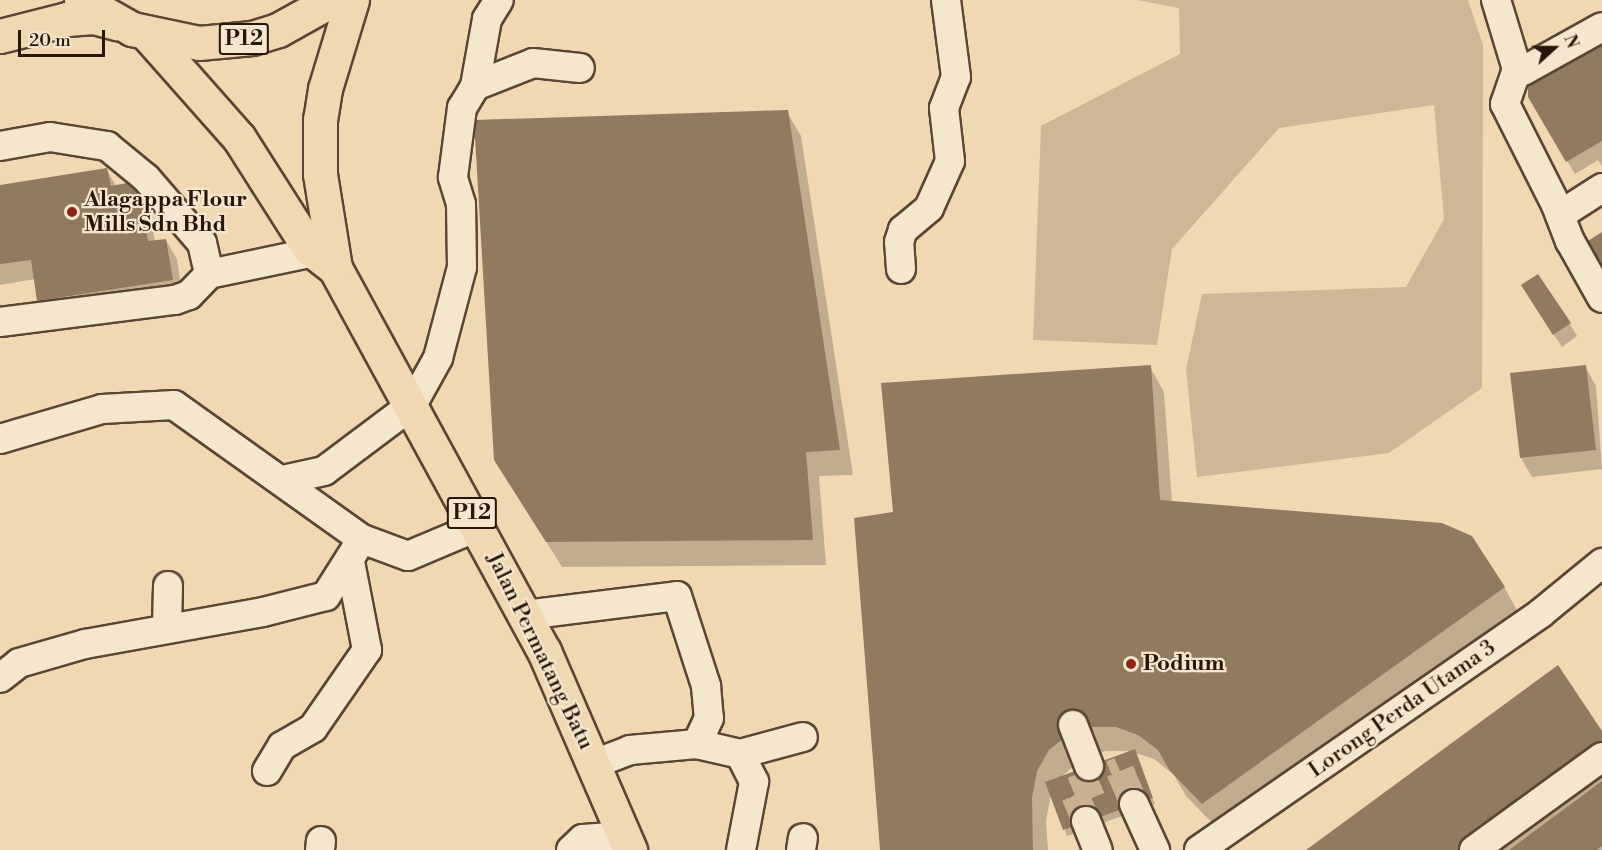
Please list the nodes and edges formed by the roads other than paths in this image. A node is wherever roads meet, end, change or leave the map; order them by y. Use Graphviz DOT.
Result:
graph roads {
  1 [pos="81,0"];
  2 [pos="332,0"];
  3 [pos="352,0"];
  4 [pos="499,0"];
  5 [pos="946,0"];
  6 [pos="1496,0"];
  7 [pos="117,22"];
  8 [pos="1602,27"];
  9 [pos="147,34"];
  10 [pos="0,36"];
  11 [pos="580,68"];
  12 [pos="1517,69"];
  13 [pos="475,86"];
  14 [pos="0,146"];
  15 [pos="1602,188"];
  16 [pos="1560,215"];
  17 [pos="325,260"];
  18 [pos="901,269"];
  19 [pos="209,274"];
  20 [pos="1602,298"];
  21 [pos="0,322"];
  22 [pos="412,405"];
  23 [pos="0,439"];
  24 [pos="283,480"];
  25 [pos="479,526"];
  26 [pos="356,550"];
  27 [pos="1602,563"];
  28 [pos="168,586"];
  29 [pos="1602,591"];
  30 [pos="1541,613"];
  31 [pos="525,615"];
  32 [pos="167,627"];
  33 [pos="6,668"];
  34 [pos="1073,725"];
  35 [pos="803,737"];
  36 [pos="697,744"];
  37 [pos="740,754"];
  38 [pos="1602,757"];
  39 [pos="594,764"];
  40 [pos="1089,766"];
  41 [pos="267,771"];
  42 [pos="1134,804"];
  43 [pos="1086,821"];
  44 [pos="627,843"];
  45 [pos="571,850"];
  46 [pos="741,850"];
  47 [pos="1098,850"];
  48 [pos="1155,850"];
  49 [pos="1198,850"];
  50 [pos="1474,850"];
  1 -- 7 [label="main road, P12"];
  2 -- 9 [label="main road, P12"];
  3 -- 17 [label="main road, Jalan Permatang Batu / P12"];
  4 -- 13 [label="street"];
  5 -- 18 [label="street"];
  6 -- 12 [label="street"];
  7 -- 9 [label="main road, P12"];
  7 -- 10 [label="main road"];
  8 -- 12 [label="street"];
  9 -- 17 [label="main road, Jalan Permatang Batu / P12"];
  11 -- 13 [label="street"];
  12 -- 16 [label="street"];
  13 -- 22 [label="street"];
  14 -- 19 [label="street"];
  15 -- 16 [label="street"];
  16 -- 20 [label="street"];
  17 -- 19 [label="street"];
  17 -- 22 [label="main road, Jalan Permatang Batu / P12"];
  19 -- 21 [label="street"];
  22 -- 24 [label="street"];
  22 -- 25 [label="main road, Jalan Permatang Batu / P12"];
  23 -- 24 [label="street"];
  24 -- 26 [label="street"];
  25 -- 26 [label="street"];
  25 -- 31 [label="main road, Jalan Permatang Batu / P12"];
  26 -- 32 [label="street"];
  26 -- 41 [label="street"];
  27 -- 30 [label="street, Lorong Perda Utama 3"];
  28 -- 32 [label="street"];
  29 -- 30 [label="street"];
  30 -- 49 [label="street, Lorong Perda Utama 3"];
  31 -- 36 [label="street"];
  31 -- 39 [label="main road, Jalan Permatang Batu / P12"];
  32 -- 33 [label="street"];
  34 -- 40 [label="street"];
  35 -- 37 [label="street"];
  36 -- 37 [label="street"];
  36 -- 39 [label="street"];
  37 -- 46 [label="street"];
  38 -- 50 [label="street"];
  39 -- 44 [label="main road, Jalan Permatang Batu / P12"];
  42 -- 48 [label="street"];
  43 -- 47 [label="street"];
  44 -- 45 [label="street"];
}
